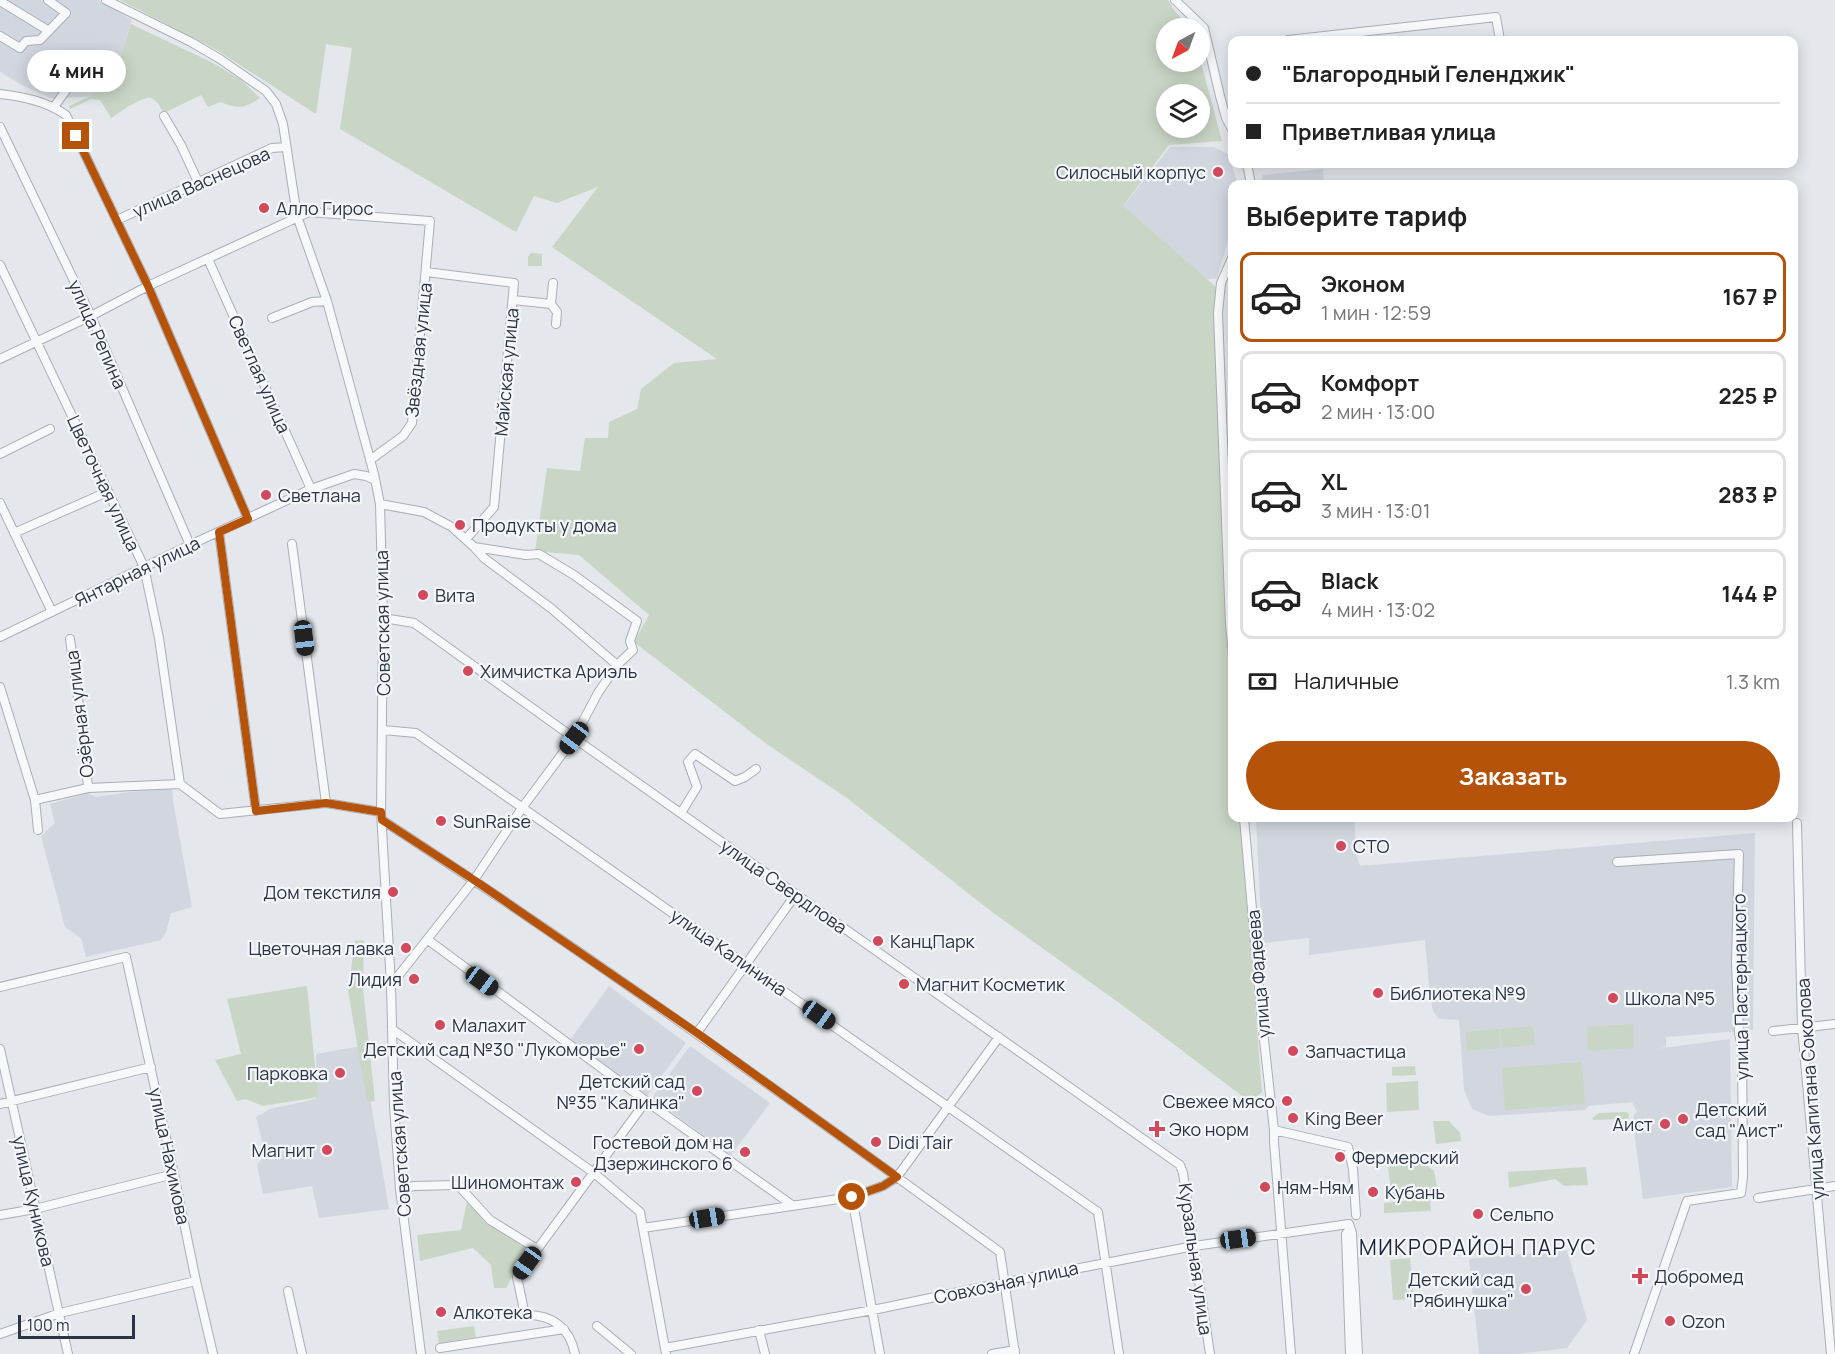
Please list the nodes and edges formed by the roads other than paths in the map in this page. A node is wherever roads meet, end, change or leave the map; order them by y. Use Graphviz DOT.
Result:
graph roads {
  1 [pos="48,0"];
  2 [pos="106,0"];
  3 [pos="1174,0"];
  4 [pos="0,1"];
  5 [pos="49,31"];
  6 [pos="0,36"];
  7 [pos="1324,36"];
  8 [pos="1499,36"];
  9 [pos="70,85"];
  10 [pos="0,94"];
  11 [pos="56,108"];
  12 [pos="164,116"];
  13 [pos="1228,121"];
  14 [pos="0,127"];
  15 [pos="286,147"];
  16 [pos="198,182"];
  17 [pos="297,216"];
  18 [pos="117,220"];
  19 [pos="208,259"];
  20 [pos="0,266"];
  21 [pos="1228,267"];
  22 [pos="426,272"];
  23 [pos="553,283"];
  24 [pos="148,286"];
  25 [pos="513,300"];
  26 [pos="327,301"];
  27 [pos="551,304"];
  28 [pos="91,316"];
  29 [pos="272,318"];
  30 [pos="556,324"];
  31 [pos="37,342"];
  32 [pos="0,359"];
  33 [pos="50,429"];
  34 [pos="0,454"];
  35 [pos="370,460"];
  36 [pos="375,480"];
  37 [pos="311,489"];
  38 [pos="107,492"];
  39 [pos="0,502"];
  40 [pos="380,504"];
  41 [pos="248,519"];
  42 [pos="14,532"];
  43 [pos="219,532"];
  44 [pos="466,539"];
  45 [pos="292,544"];
  46 [pos="190,545"];
  47 [pos="474,547"];
  48 [pos="144,567"];
  49 [pos="1228,572"];
  50 [pos="51,612"];
  51 [pos="383,618"];
  52 [pos="0,637"];
  53 [pos="70,639"];
  54 [pos="618,664"];
  55 [pos="0,687"];
  56 [pos="383,730"];
  57 [pos="574,738"];
  58 [pos="756,769"];
  59 [pos="180,784"];
  60 [pos="88,788"];
  61 [pos="35,800"];
  62 [pos="326,803"];
  63 [pos="522,808"];
  64 [pos="256,811"];
  65 [pos="681,813"];
  66 [pos="382,816"];
  67 [pos="1244,822"];
  68 [pos="1797,823"];
  69 [pos="38,830"];
  70 [pos="1617,862"];
  71 [pos="474,880"];
  72 [pos="796,894"];
  73 [pos="428,940"];
  74 [pos="746,964"];
  75 [pos="391,985"];
  76 [pos="0,987"];
  77 [pos="1835,1024"];
  78 [pos="1802,1028"];
  79 [pos="392,1029"];
  80 [pos="1773,1030"];
  81 [pos="697,1033"];
  82 [pos="999,1037"];
  83 [pos="0,1049"];
  84 [pos="151,1067"];
  85 [pos="12,1101"];
  86 [pos="646,1101"];
  87 [pos="0,1104"];
  88 [pos="950,1107"];
  89 [pos="1274,1130"];
  90 [pos="1180,1165"];
  91 [pos="594,1173"];
  92 [pos="174,1174"];
  93 [pos="897,1177"];
  94 [pos="1835,1186"];
  95 [pos="1817,1188"];
  96 [pos="400,1189"];
  97 [pos="852,1197"];
  98 [pos="1758,1198"];
  99 [pos="792,1204"];
  100 [pos="35,1209"];
  101 [pos="0,1215"];
  102 [pos="1356,1215"];
  103 [pos="1349,1226"];
  104 [pos="643,1228"];
  105 [pos="1281,1233"];
  106 [pos="1194,1246"];
  107 [pos="537,1249"];
  108 [pos="1105,1262"];
  109 [pos="196,1281"];
  110 [pos="1005,1282"];
  111 [pos="288,1291"];
  112 [pos="873,1310"];
  113 [pos="60,1313"];
  114 [pos="597,1326"];
  115 [pos="564,1329"];
  116 [pos="759,1330"];
  117 [pos="0,1334"];
  118 [pos="440,1348"];
  119 [pos="665,1351"];
  120 [pos="1015,1352"];
  121 [pos="68,1354"];
  122 [pos="213,1354"];
  123 [pos="302,1354"];
  124 [pos="422,1354"];
  125 [pos="575,1354"];
  126 [pos="631,1354"];
  127 [pos="765,1354"];
  128 [pos="880,1354"];
  129 [pos="992,1354"];
  130 [pos="1119,1354"];
  131 [pos="1210,1354"];
  132 [pos="1291,1354"];
  133 [pos="1350,1354"];
  134 [pos="1358,1354"];
  135 [pos="1634,1354"];
  136 [pos="1831,1354"];
  1 -- 5 [label="street"];
  2 -- 15 [label="street, Советская улица"];
  3 -- 13 [label="street"];
  4 -- 5 [label="street"];
  5 -- 6 [label="street"];
  7 -- 8 [label="street"];
  9 -- 11 [label="street"];
  10 -- 11 [label="street"];
  11 -- 18 [label="street"];
  12 -- 16 [label="street"];
  14 -- 28 [label="street, улица Репина"];
  15 -- 16 [label="street, улица Васнецова"];
  15 -- 17 [label="street, Советская улица"];
  16 -- 18 [label="street, улица Васнецова"];
  17 -- 19 [label="street"];
  17 -- 22 [label="street, Звёздная улица"];
  17 -- 26 [label="street, Советская улица"];
  18 -- 24 [label="street"];
  19 -- 24 [label="street"];
  19 -- 37 [label="street, Светлая улица"];
  20 -- 31 [label="street, Цветочная улица"];
  21 -- 49 [label="street"];
  22 -- 25 [label="street, Майская улица"];
  22 -- 35 [label="street, Звёздная улица"];
  23 -- 27 [label="street"];
  24 -- 28 [label="street"];
  24 -- 41 [label="street"];
  25 -- 27 [label="street"];
  25 -- 44 [label="street, Майская улица"];
  26 -- 29 [label="street"];
  26 -- 35 [label="street, Советская улица"];
  27 -- 30 [label="street"];
  28 -- 31 [label="street"];
  28 -- 46 [label="street, улица Репина"];
  31 -- 32 [label="street"];
  31 -- 38 [label="street, Цветочная улица"];
  33 -- 34 [label="street"];
  35 -- 36 [label="street, Советская улица"];
  36 -- 37 [label="street, Янтарная улица"];
  36 -- 40 [label="street, Советская улица"];
  37 -- 41 [label="street, Янтарная улица"];
  38 -- 42 [label="street"];
  38 -- 48 [label="street, Цветочная улица"];
  39 -- 42 [label="street"];
  40 -- 44 [label="street"];
  40 -- 51 [label="street, Советская улица"];
  41 -- 43 [label="street, Янтарная улица"];
  42 -- 50 [label="street"];
  43 -- 46 [label="street, Янтарная улица"];
  43 -- 64 [label="street"];
  44 -- 47 [label="street"];
  45 -- 62 [label="street"];
  46 -- 48 [label="street, Янтарная улица"];
  47 -- 54 [label="street"];
  47 -- 54 [label="street"];
  48 -- 50 [label="street, Янтарная улица"];
  48 -- 59 [label="street, Цветочная улица"];
  50 -- 52 [label="street, Янтарная улица"];
  51 -- 56 [label="street, Советская улица"];
  51 -- 57 [label="street, улица Свердлова"];
  53 -- 60 [label="street, Озёрная улица"];
  54 -- 57 [label="street"];
  55 -- 61 [label="street"];
  56 -- 63 [label="street, улица Калинина"];
  56 -- 66 [label="street, Советская улица"];
  57 -- 63 [label="street"];
  57 -- 65 [label="street, улица Свердлова"];
  58 -- 65 [label="street"];
  59 -- 60 [label="street"];
  59 -- 64 [label="street"];
  60 -- 61 [label="street"];
  61 -- 69 [label="street"];
  62 -- 64 [label="street"];
  62 -- 66 [label="street"];
  63 -- 71 [label="street"];
  63 -- 74 [label="street, улица Калинина"];
  65 -- 72 [label="street, улица Свердлова"];
  66 -- 71 [label="street"];
  66 -- 75 [label="street, Советская улица"];
  67 -- 89 [label="street, улица Фадеева"];
  68 -- 78 [label="street, улица Капитана Соколова"];
  70 -- 135 [label="street, улица Пастернацкого"];
  71 -- 73 [label="street"];
  71 -- 81 [label="street"];
  72 -- 74 [label="street"];
  72 -- 82 [label="street, улица Свердлова"];
  73 -- 75 [label="street"];
  73 -- 86 [label="street"];
  74 -- 81 [label="street"];
  74 -- 88 [label="street, улица Калинина"];
  75 -- 79 [label="street, Советская улица"];
  76 -- 84 [label="street, улица Нахимова"];
  77 -- 78 [label="street"];
  78 -- 80 [label="street"];
  78 -- 95 [label="street, улица Капитана Соколова"];
  79 -- 91 [label="street"];
  79 -- 96 [label="street, Советская улица"];
  81 -- 93 [label="street"];
  82 -- 88 [label="street"];
  82 -- 90 [label="street, улица Свердлова"];
  83 -- 85 [label="street, улица Куникова"];
  84 -- 85 [label="street"];
  84 -- 92 [label="street, улица Нахимова"];
  85 -- 87 [label="street"];
  85 -- 100 [label="street, улица Куникова"];
  86 -- 91 [label="street"];
  86 -- 99 [label="street"];
  88 -- 93 [label="street"];
  88 -- 108 [label="street, улица Калинина"];
  89 -- 102 [label="street"];
  89 -- 105 [label="street, улица Фадеева"];
  90 -- 106 [label="street, Курзальная улица"];
  91 -- 104 [label="street"];
  91 -- 107 [label="street"];
  92 -- 100 [label="street"];
  92 -- 109 [label="street, улица Нахимова"];
  93 -- 97 [label="street"];
  93 -- 110 [label="street"];
  94 -- 95 [label="street"];
  95 -- 98 [label="street"];
  95 -- 136 [label="street, улица Капитана Соколова"];
  96 -- 107 [label="street"];
  96 -- 124 [label="street, Советская улица"];
  97 -- 99 [label="street"];
  97 -- 112 [label="street"];
  99 -- 104 [label="street"];
  100 -- 101 [label="street"];
  100 -- 113 [label="street, улица Куникова"];
  103 -- 105 [label="street, Совхозная улица"];
  103 -- 133 [label="street"];
  103 -- 134 [label="street"];
  104 -- 119 [label="street"];
  105 -- 106 [label="street, Совхозная улица"];
  105 -- 132 [label="street"];
  106 -- 108 [label="street, Совхозная улица"];
  106 -- 131 [label="street, Курзальная улица"];
  107 -- 115 [label="street"];
  108 -- 110 [label="street, Совхозная улица"];
  108 -- 130 [label="street, улица Калинина"];
  109 -- 113 [label="street"];
  109 -- 122 [label="street, улица Нахимова"];
  110 -- 112 [label="street, Совхозная улица"];
  110 -- 120 [label="street"];
  111 -- 123 [label="street"];
  112 -- 116 [label="street, Совхозная улица"];
  112 -- 128 [label="street"];
  113 -- 117 [label="street"];
  113 -- 121 [label="street, улица Куникова"];
  114 -- 126 [label="street"];
  115 -- 118 [label="street"];
  115 -- 125 [label="street"];
  116 -- 119 [label="street, Совхозная улица"];
  116 -- 127 [label="street"];
  120 -- 129 [label="street"];
}
